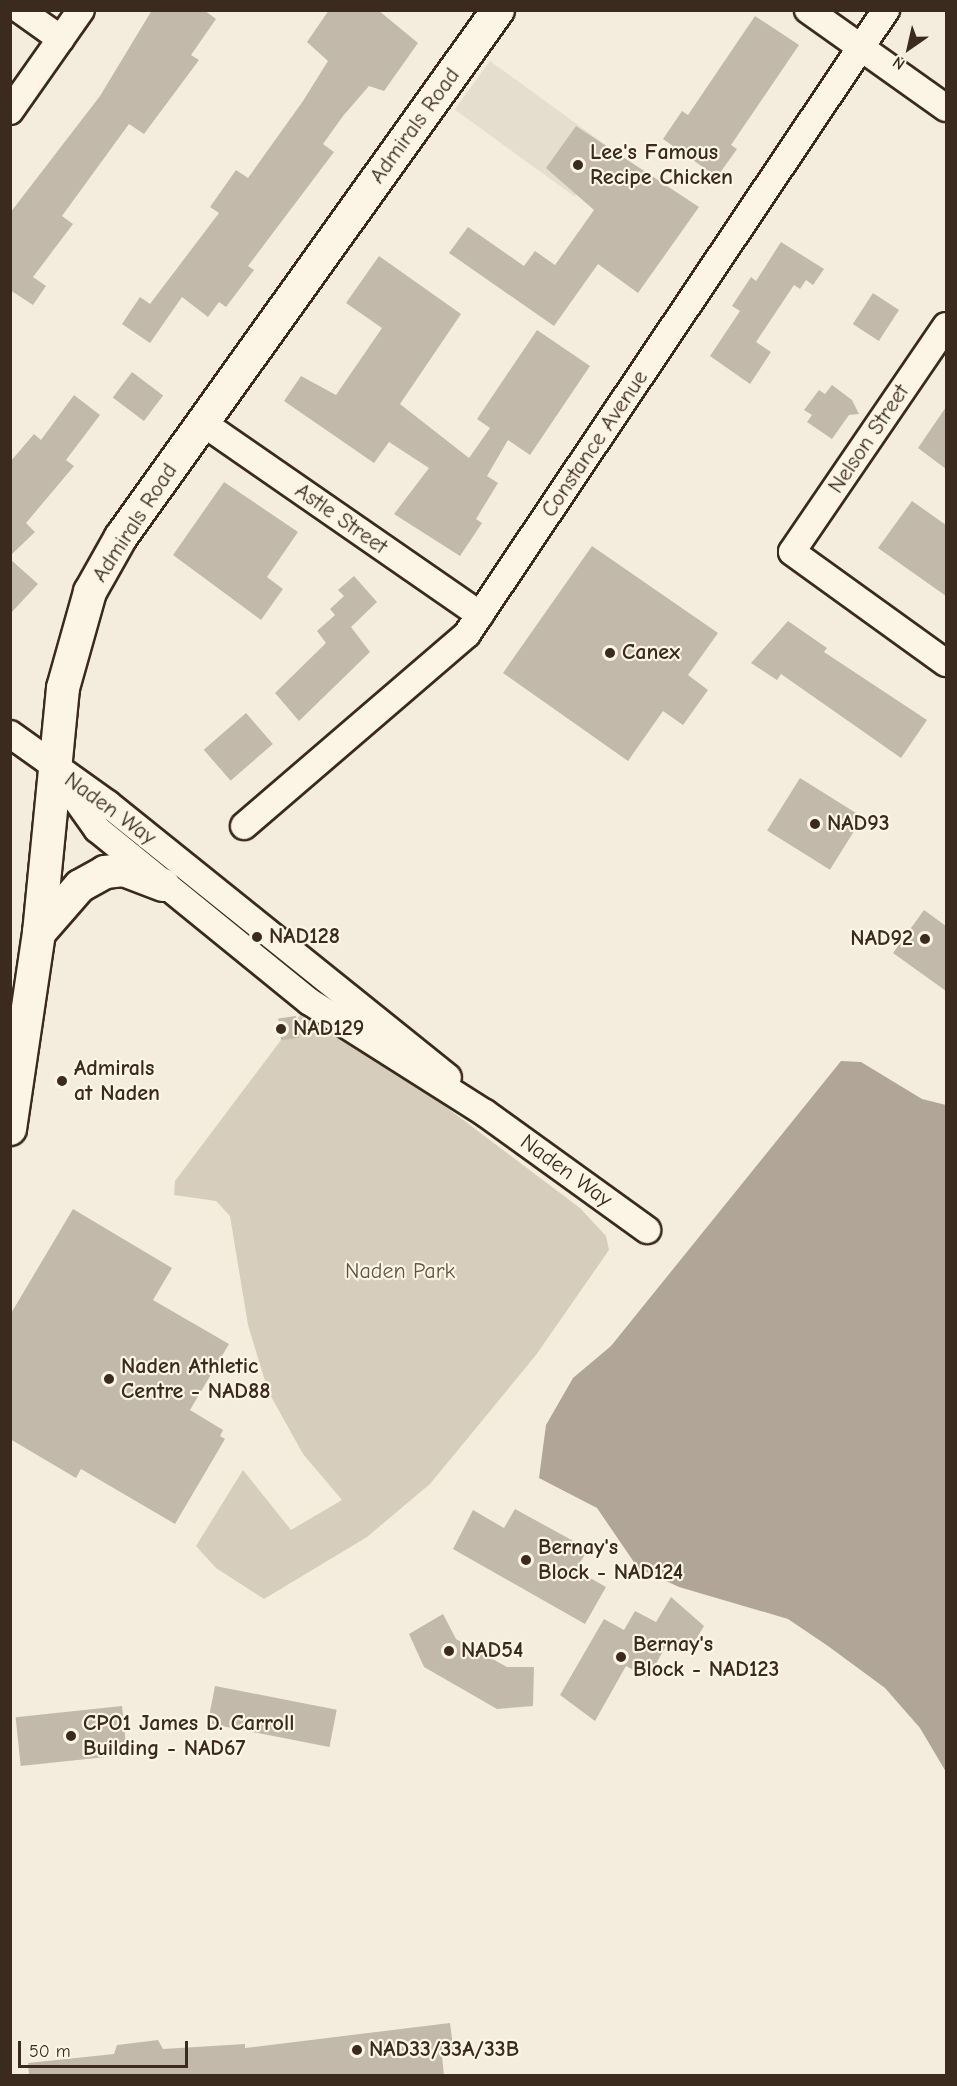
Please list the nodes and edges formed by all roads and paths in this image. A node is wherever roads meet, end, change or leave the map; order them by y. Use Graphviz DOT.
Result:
graph roads {
  1 [pos="20,10"];
  2 [pos="81,10"];
  3 [pos="498,10"];
  4 [pos="808,10"];
  5 [pos="886,10"];
  6 [pos="61,39"];
  7 [pos="861,48"];
  8 [pos="946,108"];
  9 [pos="10,111"];
  10 [pos="945,330"];
  11 [pos="203,423"];
  12 [pos="480,615"];
  13 [pos="946,663"];
  14 [pos="10,734"];
  15 [pos="53,767"];
  16 [pos="244,826"];
  17 [pos="163,885"];
  18 [pos="39,933"];
  19 [pos="484,1113"];
  20 [pos="10,1129"];
  21 [pos="647,1230"];
  1 -- 6 [label="street"];
  2 -- 6 [label="street"];
  3 -- 11 [label="main road, Admirals Road"];
  4 -- 7 [label="street"];
  5 -- 7 [label="street, Constance Avenue"];
  6 -- 9 [label="street"];
  7 -- 8 [label="street"];
  7 -- 12 [label="street, Constance Avenue"];
  10 -- 13 [label="street, Nelson Street"];
  11 -- 12 [label="street, Astle Street"];
  11 -- 15 [label="main road, Admirals Road"];
  12 -- 16 [label="street, Constance Avenue"];
  14 -- 15 [label="street"];
  15 -- 17 [label="street, Naden Way"];
  15 -- 18 [label="main road, Admirals Road"];
  15 -- 19 [label="street, Naden Way"];
  17 -- 18 [label="main road"];
  17 -- 19 [label="street, Naden Way"];
  18 -- 20 [label="main road, Admirals Road"];
  19 -- 21 [label="street, Naden Way"];
}
